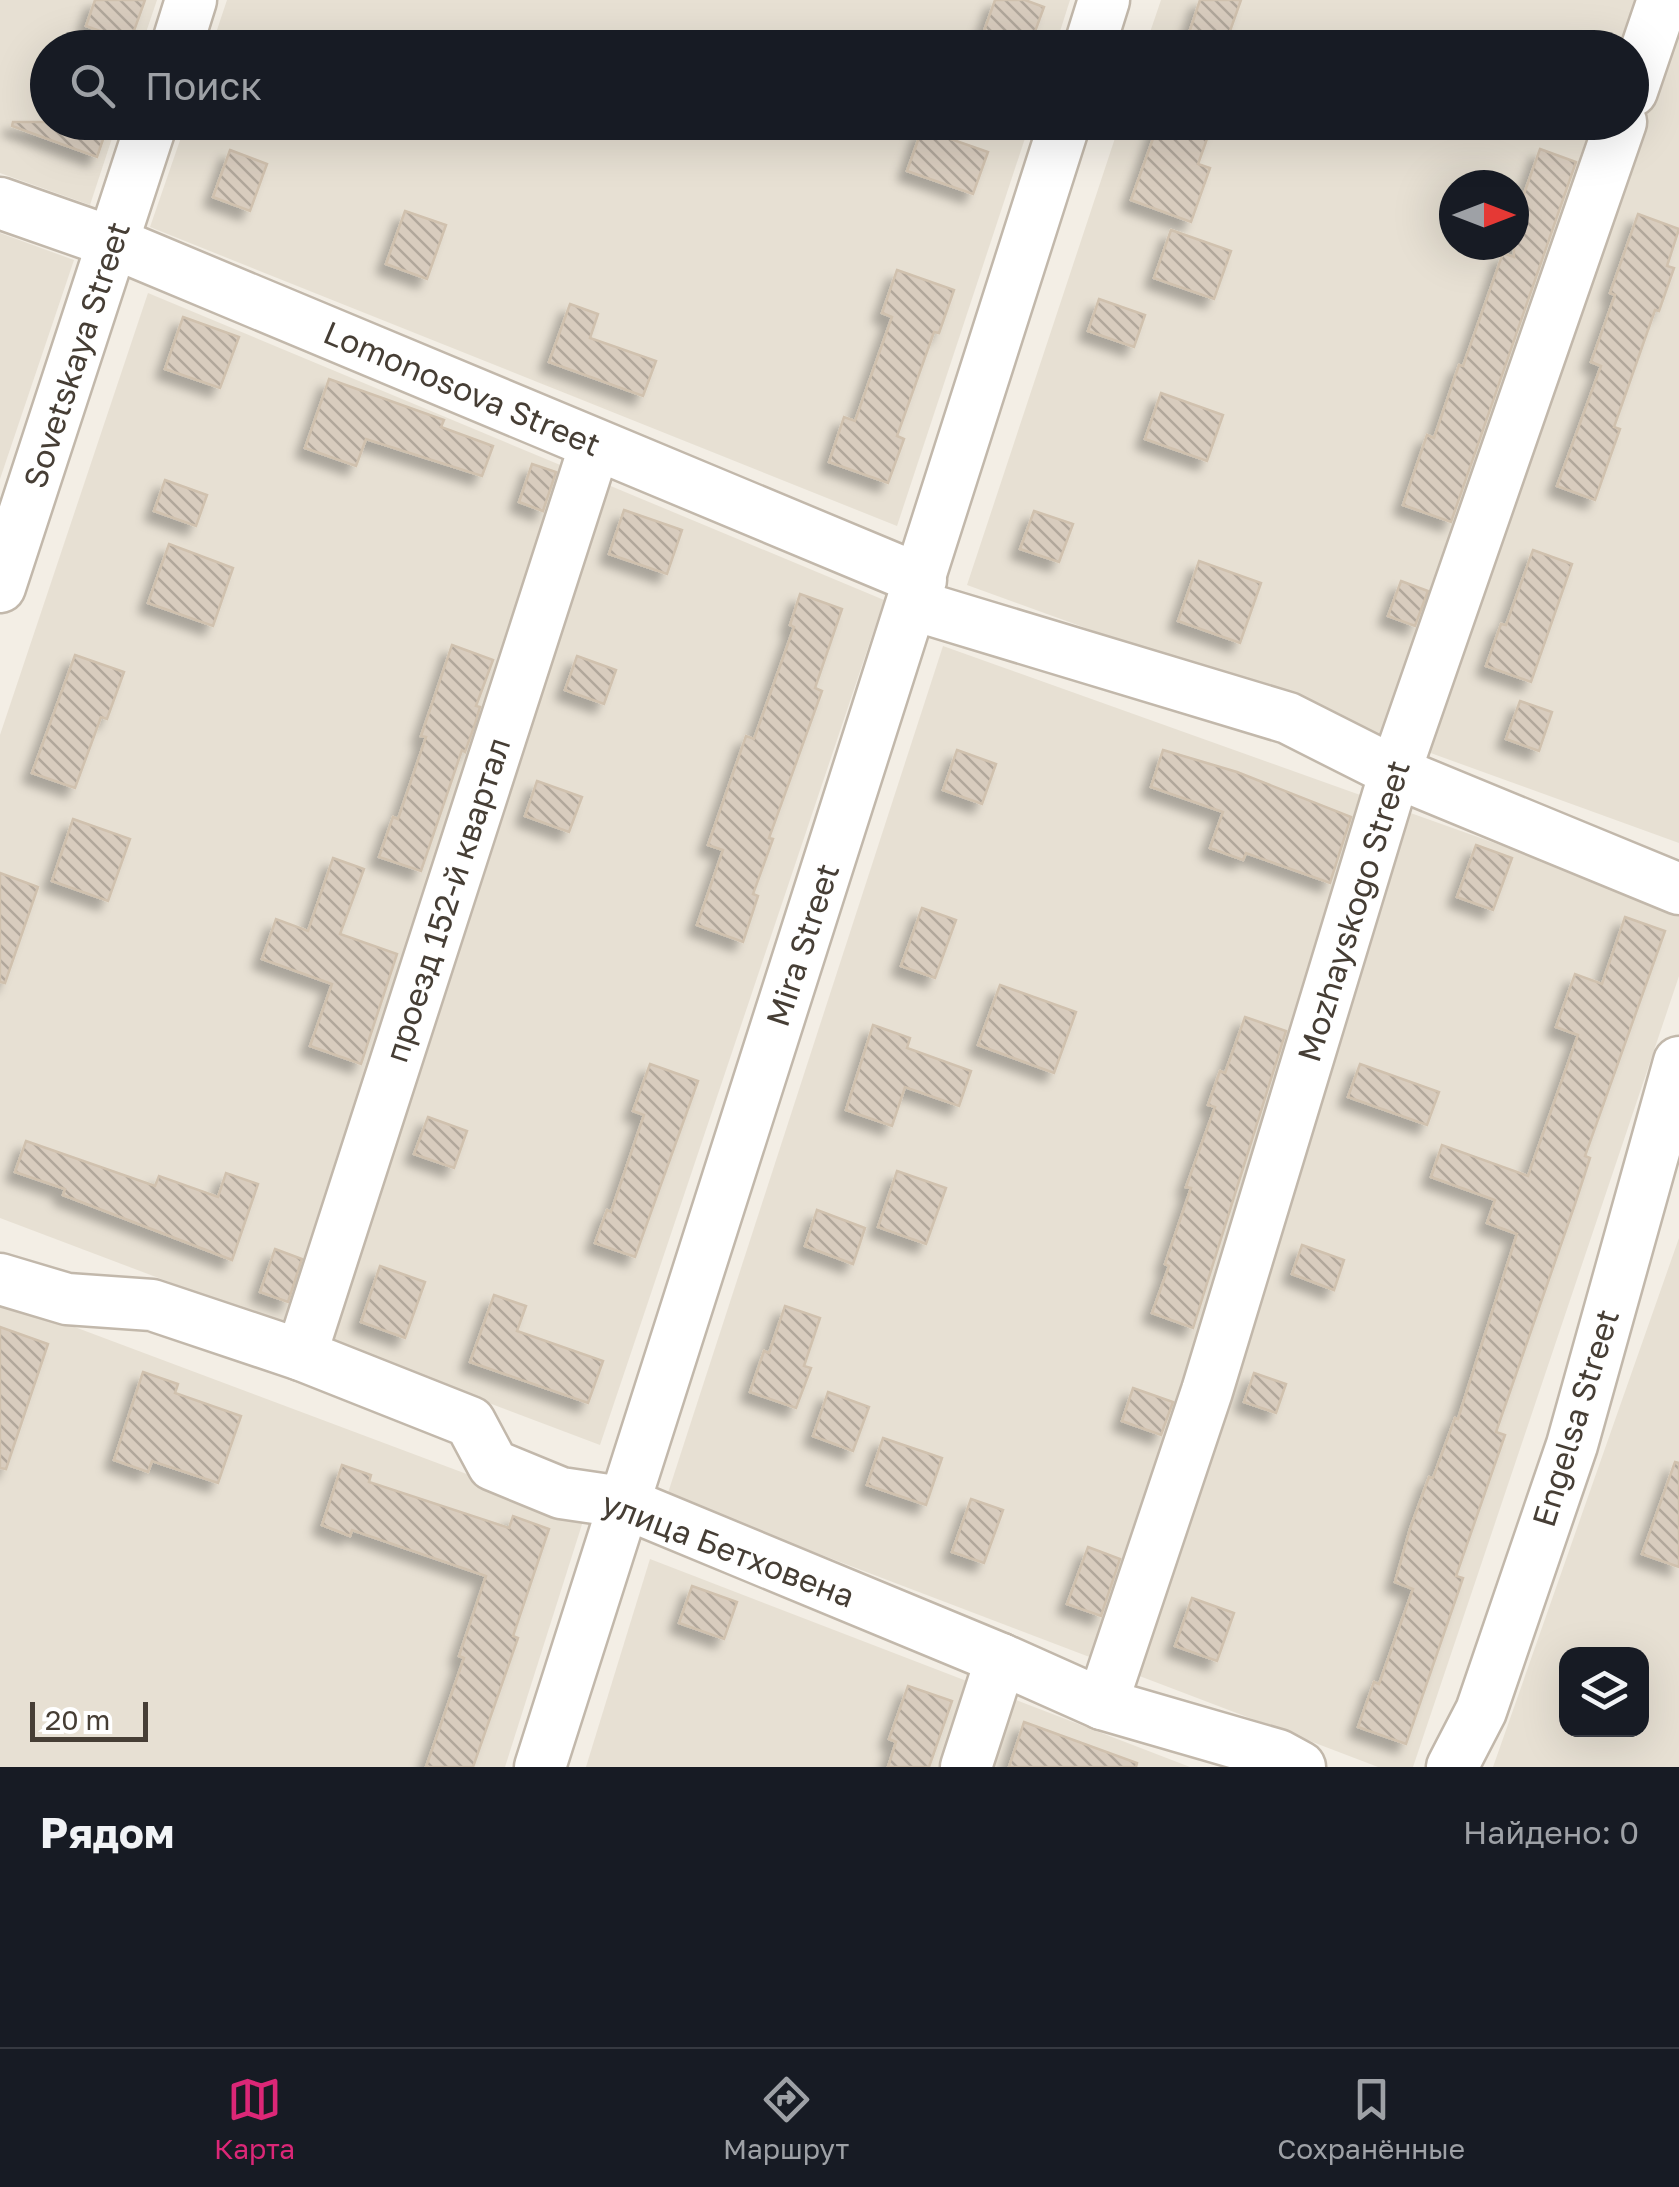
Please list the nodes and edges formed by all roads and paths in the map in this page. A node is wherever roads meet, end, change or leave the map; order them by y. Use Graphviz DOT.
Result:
graph roads {
  1 [pos="191,0"];
  2 [pos="1104,0"];
  3 [pos="1663,0"];
  4 [pos="182,30"];
  5 [pos="1095,30"];
  6 [pos="1649,41"];
  7 [pos="146,140"];
  8 [pos="1059,140"];
  9 [pos="1614,140"];
  10 [pos="0,203"];
  11 [pos="114,244"];
  12 [pos="595,444"];
  13 [pos="0,586"];
  14 [pos="917,593"];
  15 [pos="1395,772"];
  16 [pos="1679,888"];
  17 [pos="1679,1062"];
  18 [pos="0,1279"];
  19 [pos="302,1354"];
  20 [pos="622,1502"];
  21 [pos="1001,1659"];
  22 [pos="1102,1704"];
  23 [pos="540,1767"];
  24 [pos="966,1767"];
  25 [pos="1300,1767"];
  26 [pos="1452,1767"];
  1 -- 4 [label="street"];
  2 -- 5 [label="street"];
  3 -- 6 [label="street"];
  7 -- 11 [label="street, Sovetskaya Street"];
  8 -- 14 [label="street, Mira Street"];
  9 -- 15 [label="street, Mozhayskogo Street"];
  10 -- 11 [label="street, Lomonosova Street"];
  11 -- 12 [label="street, Lomonosova Street"];
  11 -- 13 [label="street, Sovetskaya Street"];
  12 -- 14 [label="street, Lomonosova Street"];
  12 -- 19 [label="street, проезд 152-й квартал"];
  14 -- 15 [label="street, Lomonosova Street"];
  14 -- 20 [label="street, Mira Street"];
  15 -- 16 [label="street, Lomonosova Street"];
  15 -- 22 [label="street, Mozhayskogo Street"];
  17 -- 26 [label="street, Engelsa Street"];
  18 -- 19 [label="street, улица Бетховена"];
  19 -- 20 [label="street, улица Бетховена"];
  20 -- 21 [label="street, улица Бетховена"];
  20 -- 23 [label="street, Mira Street"];
  21 -- 22 [label="street, улица Бетховена"];
  21 -- 24 [label="street"];
  22 -- 25 [label="street, улица Бетховена"];
}
